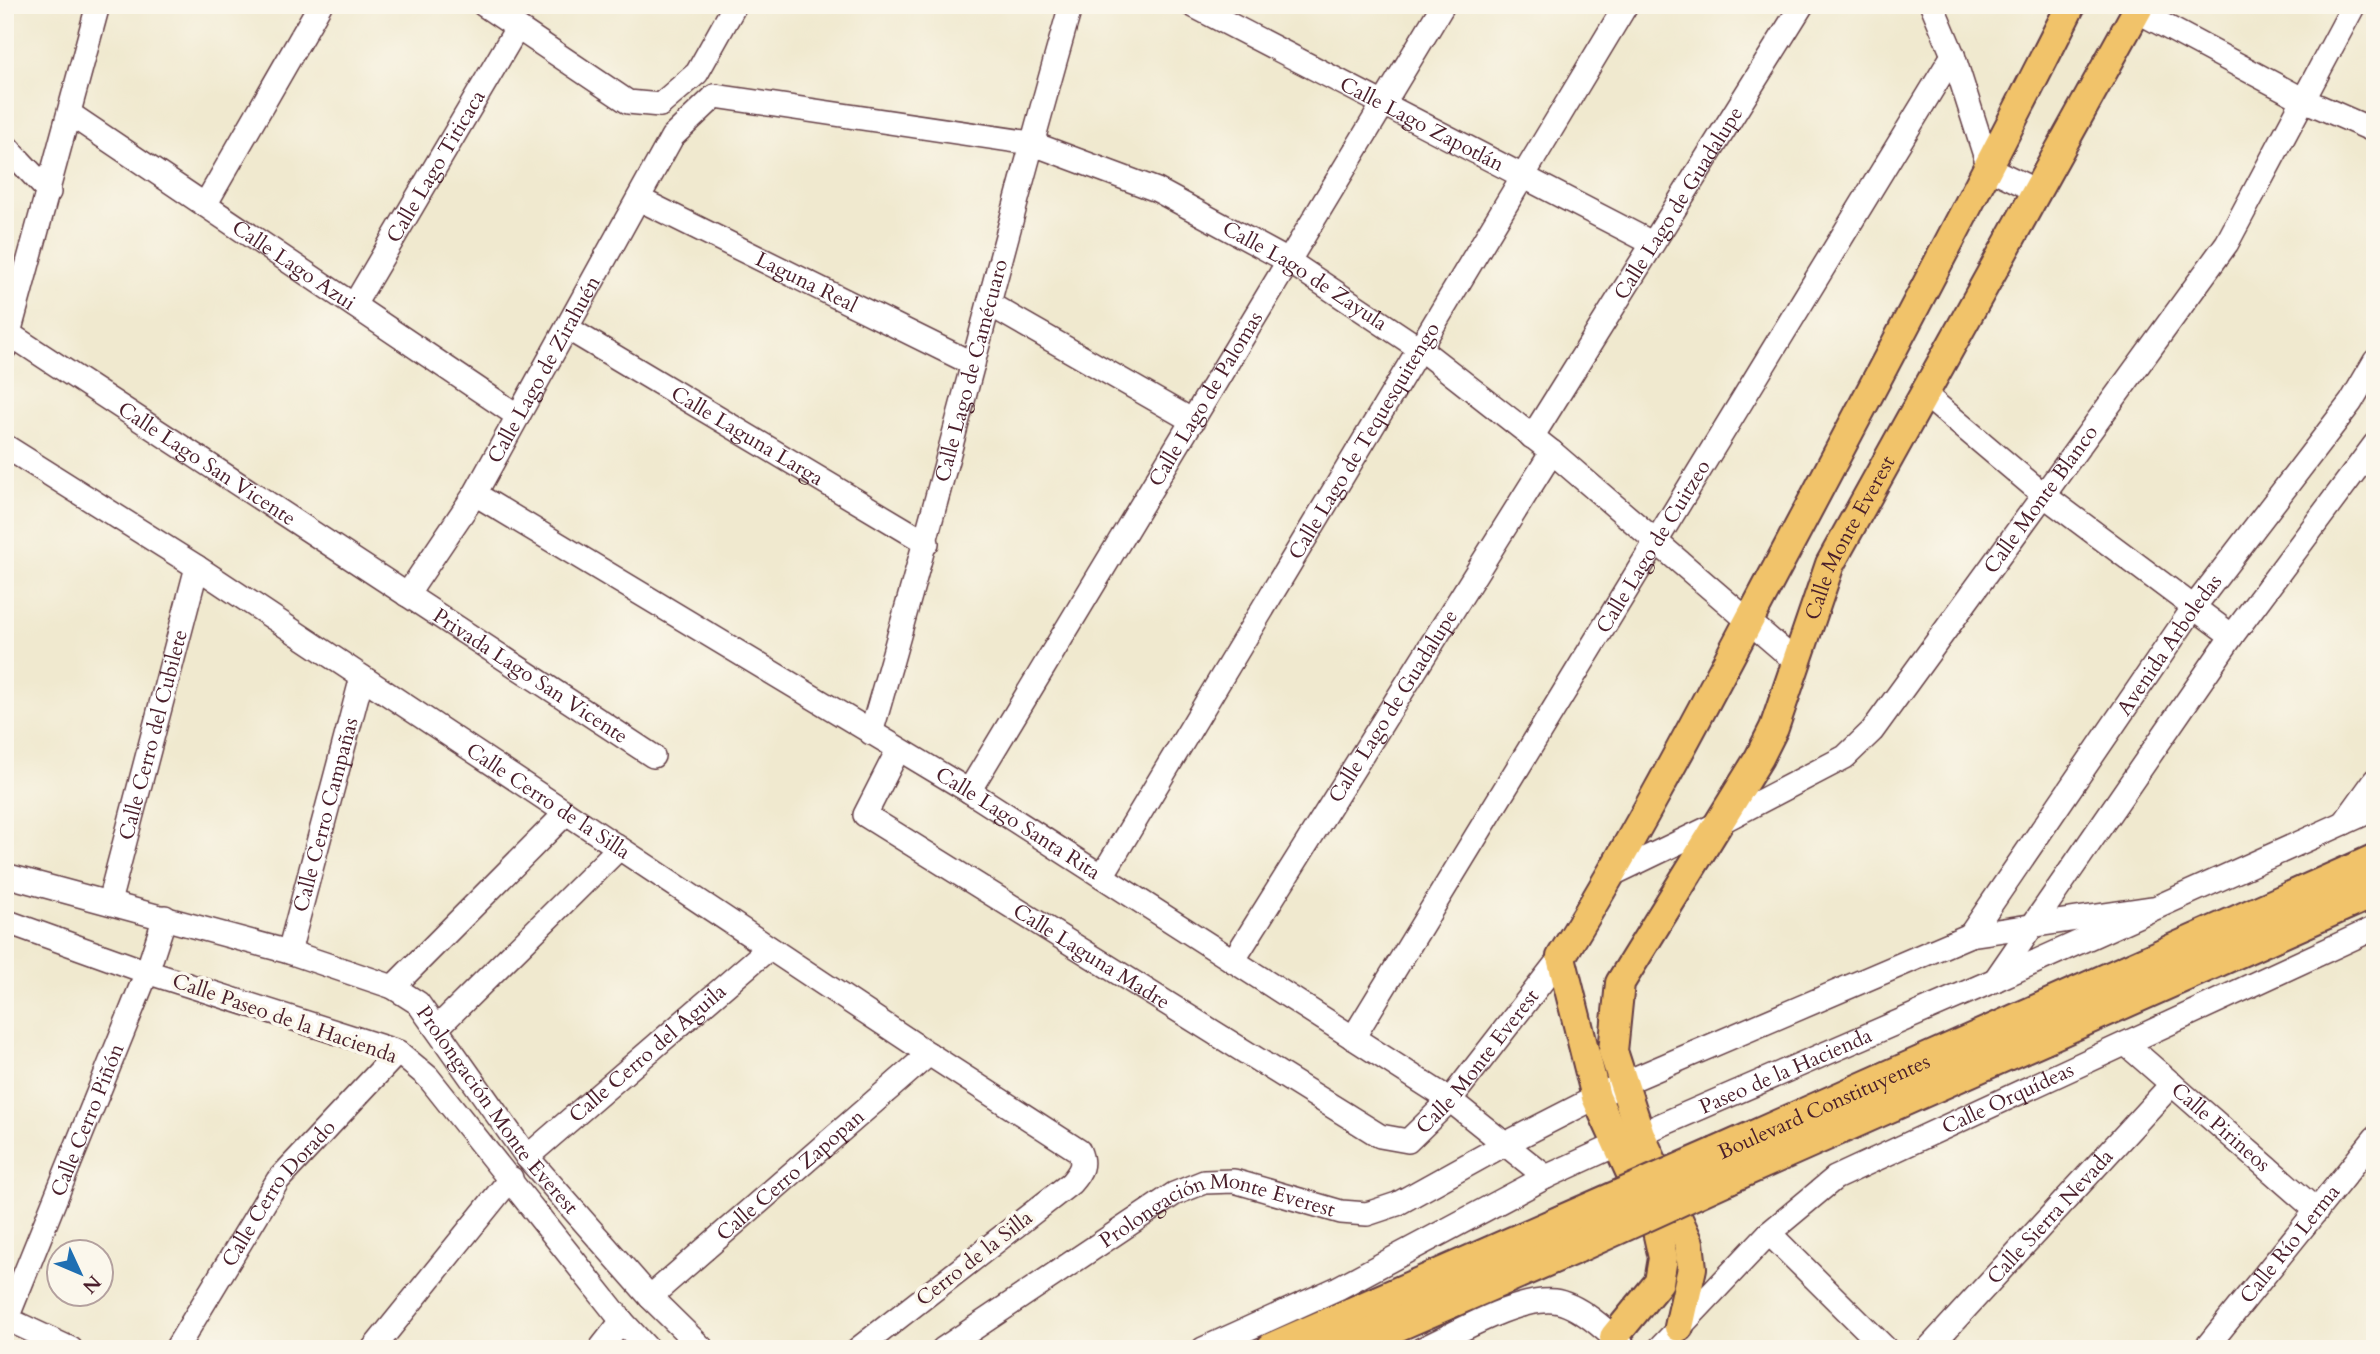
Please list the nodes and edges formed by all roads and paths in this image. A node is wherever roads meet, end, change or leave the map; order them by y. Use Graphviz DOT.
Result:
graph roads {
  1 [pos="98,5"];
  2 [pos="320,5"];
  3 [pos="484,5"];
  4 [pos="735,5"];
  5 [pos="1071,5"];
  6 [pos="1192,5"];
  7 [pos="1443,5"];
  8 [pos="1626,5"];
  9 [pos="1802,5"];
  10 [pos="1932,5"];
  11 [pos="2071,5"];
  12 [pos="2354,5"];
  13 [pos="2139,8"];
  14 [pos="517,28"];
  15 [pos="1953,55"];
  16 [pos="697,73"];
  17 [pos="715,96"];
  18 [pos="2304,100"];
  19 [pos="1384,104"];
  20 [pos="660,105"];
  21 [pos="69,114"];
  22 [pos="2375,131"];
  23 [pos="672,137"];
  24 [pos="1031,143"];
  25 [pos="5,145"];
  26 [pos="1989,168"];
  27 [pos="1522,175"];
  28 [pos="2037,191"];
  29 [pos="49,192"];
  30 [pos="639,199"];
  31 [pos="205,205"];
  32 [pos="1652,243"];
  33 [pos="1290,262"];
  34 [pos="989,304"];
  35 [pos="354,305"];
  36 [pos="567,328"];
  37 [pos="6,341"];
  38 [pos="1419,348"];
  39 [pos="2375,360"];
  40 [pos="973,364"];
  41 [pos="1923,393"];
  42 [pos="518,416"];
  43 [pos="1194,421"];
  44 [pos="1532,437"];
  45 [pos="2375,444"];
  46 [pos="5,446"];
  47 [pos="1552,452"];
  48 [pos="475,494"];
  49 [pos="2045,496"];
  50 [pos="1658,541"];
  51 [pos="927,543"];
  52 [pos="197,568"];
  53 [pos="407,595"];
  54 [pos="2193,607"];
  55 [pos="1749,620"];
  56 [pos="2232,636"];
  57 [pos="1795,661"];
  58 [pos="362,677"];
  59 [pos="871,733"];
  60 [pos="898,750"];
  61 [pos="653,756"];
  62 [pos="2375,780"];
  63 [pos="969,791"];
  64 [pos="2375,809"];
  65 [pos="566,813"];
  66 [pos="2344,823"];
  67 [pos="1717,824"];
  68 [pos="619,848"];
  69 [pos="2375,861"];
  70 [pos="1613,874"];
  71 [pos="5,875"];
  72 [pos="1102,876"];
  73 [pos="2375,890"];
  74 [pos="109,902"];
  75 [pos="2151,908"];
  76 [pos="164,917"];
  77 [pos="5,921"];
  78 [pos="2030,925"];
  79 [pos="2375,928"];
  80 [pos="1970,935"];
  81 [pos="769,948"];
  82 [pos="289,951"];
  83 [pos="1561,957"];
  84 [pos="1233,961"];
  85 [pos="147,972"];
  86 [pos="1995,980"];
  87 [pos="393,987"];
  88 [pos="438,1028"];
  89 [pos="1353,1038"];
  90 [pos="2126,1044"];
  91 [pos="398,1052"];
  92 [pos="929,1055"];
  93 [pos="1622,1084"];
  94 [pos="2172,1084"];
  95 [pos="1596,1097"];
  96 [pos="1450,1100"];
  97 [pos="1380,1136"];
  98 [pos="2375,1138"];
  99 [pos="1629,1139"];
  100 [pos="1507,1143"];
  101 [pos="527,1157"];
  102 [pos="1084,1162"];
  103 [pos="1722,1165"];
  104 [pos="1546,1177"];
  105 [pos="511,1178"];
  106 [pos="2317,1211"];
  107 [pos="1571,1233"];
  108 [pos="1769,1233"];
  109 [pos="650,1297"];
  110 [pos="6,1320"];
  111 [pos="622,1321"];
  112 [pos="1679,1327"];
  113 [pos="1614,1345"];
  114 [pos="697,1347"];
  115 [pos="71,1349"];
  116 [pos="176,1349"];
  117 [pos="373,1349"];
  118 [pos="600,1349"];
  119 [pos="648,1349"];
  120 [pos="858,1349"];
  121 [pos="943,1349"];
  122 [pos="1203,1349"];
  123 [pos="1273,1349"];
  124 [pos="1340,1349"];
  125 [pos="1422,1349"];
  126 [pos="1659,1349"];
  127 [pos="1886,1349"];
  128 [pos="1928,1349"];
  129 [pos="2205,1349"];
  1 -- 21 [label="street"];
  2 -- 31 [label="street"];
  3 -- 14 [label="street"];
  4 -- 16 [label="street"];
  5 -- 24 [label="street, Calle Lago de Camécuaro"];
  6 -- 19 [label="street, Calle Lago Zapotlán"];
  7 -- 19 [label="street, Calle Lago de Palomas"];
  8 -- 27 [label="street, Calle Lago de Tequesquitengo"];
  9 -- 32 [label="street, Calle Lago de Guadalupe"];
  10 -- 15 [label="street"];
  11 -- 26 [label="main road, Calle Monte Everest"];
  12 -- 18 [label="street, Calle Monte Blanco"];
  13 -- 18 [label="street"];
  13 -- 28 [label="main road, Calle Monte Everest"];
  14 -- 20 [label="street"];
  14 -- 35 [label="street, Calle Lago Titicaca"];
  15 -- 26 [label="street"];
  15 -- 50 [label="street, Calle Lago de Cuitzeo"];
  16 -- 17 [label="street"];
  16 -- 20 [label="street"];
  17 -- 23 [label="street, Calle Lago de Zirahuén"];
  17 -- 24 [label="street, Calle Lago de Zayula"];
  18 -- 22 [label="street"];
  18 -- 49 [label="street, Calle Monte Blanco"];
  19 -- 27 [label="street, Calle Lago Zapotlán"];
  19 -- 33 [label="street, Calle Lago de Palomas"];
  20 -- 23 [label="street"];
  21 -- 29 [label="street"];
  21 -- 31 [label="street, Calle Lago Azui"];
  23 -- 30 [label="street, Calle Lago de Zirahuén"];
  24 -- 33 [label="street, Calle Lago de Zayula"];
  24 -- 34 [label="street, Calle Lago de Camécuaro"];
  25 -- 29 [label="street"];
  26 -- 28 [label="street"];
  26 -- 55 [label="main road, Calle Monte Everest"];
  27 -- 32 [label="street, Calle Lago Zapotlán"];
  27 -- 38 [label="street, Calle Lago de Tequesquitengo"];
  28 -- 41 [label="main road, Calle Monte Everest"];
  29 -- 37 [label="street"];
  30 -- 36 [label="street, Calle Lago de Zirahuén"];
  30 -- 40 [label="street, Laguna Real"];
  31 -- 35 [label="street, Calle Lago Azui"];
  32 -- 44 [label="street, Calle Lago de Guadalupe"];
  33 -- 38 [label="street, Calle Lago de Zayula"];
  33 -- 43 [label="street, Calle Lago de Palomas"];
  34 -- 40 [label="street, Calle Lago de Camécuaro"];
  34 -- 43 [label="street"];
  35 -- 42 [label="street, Calle Lago Azui"];
  36 -- 42 [label="street, Calle Lago de Zirahuén"];
  36 -- 51 [label="street, Calle Laguna Larga"];
  37 -- 53 [label="street, Calle Lago San Vicente"];
  38 -- 44 [label="street, Calle Lago de Zayula"];
  38 -- 72 [label="street, Calle Lago de Tequesquitengo"];
  39 -- 54 [label="street, Avenida Arboledas"];
  40 -- 51 [label="street, Calle Lago de Camécuaro"];
  41 -- 49 [label="street"];
  41 -- 57 [label="main road, Calle Monte Everest"];
  42 -- 48 [label="street, Calle Lago de Zirahuén"];
  43 -- 63 [label="street, Calle Lago de Palomas"];
  44 -- 47 [label="street, Calle Lago de Zayula"];
  45 -- 56 [label="street"];
  46 -- 52 [label="street, Calle Cerro de la Silla"];
  47 -- 50 [label="street, Calle Lago de Zayula"];
  47 -- 84 [label="street, Calle Lago de Guadalupe"];
  48 -- 53 [label="street, Calle Lago de Zirahuén"];
  48 -- 59 [label="street, Calle Lago Santa Rita"];
  49 -- 54 [label="street"];
  49 -- 67 [label="street, Calle Monte Blanco"];
  50 -- 55 [label="street, Calle Lago de Zayula"];
  50 -- 89 [label="street, Calle Lago de Cuitzeo"];
  51 -- 59 [label="street, Calle Lago de Camécuaro"];
  52 -- 58 [label="street, Calle Cerro de la Silla"];
  52 -- 74 [label="street, Calle Cerro del Cubilete"];
  53 -- 61 [label="street, Privada Lago San Vicente"];
  54 -- 56 [label="street"];
  54 -- 80 [label="street, Avenida Arboledas"];
  55 -- 57 [label="street, Calle Lago de Zayula"];
  55 -- 70 [label="main road, Calle Monte Everest"];
  56 -- 78 [label="street"];
  57 -- 67 [label="main road, Calle Monte Everest"];
  58 -- 65 [label="street, Calle Cerro de la Silla"];
  58 -- 82 [label="street, Calle Cerro Campañas"];
  59 -- 60 [label="street, Calle Lago Santa Rita"];
  60 -- 63 [label="street, Calle Lago Santa Rita"];
  60 -- 97 [label="street, Calle Laguna Madre"];
  62 -- 66 [label="street"];
  63 -- 72 [label="street, Calle Lago Santa Rita"];
  64 -- 66 [label="street, Paseo de la Hacienda"];
  65 -- 68 [label="street, Calle Cerro de la Silla"];
  65 -- 87 [label="street"];
  66 -- 75 [label="street, Paseo de la Hacienda"];
  67 -- 70 [label="street, Calle Monte Blanco"];
  67 -- 93 [label="main road, Calle Monte Everest"];
  68 -- 81 [label="street, Calle Cerro de la Silla"];
  68 -- 88 [label="street"];
  69 -- 103 [label="highway, Boulevard Constituyentes"];
  70 -- 83 [label="main road, Calle Monte Everest"];
  71 -- 74 [label="street, Prolongación Monte Everest"];
  72 -- 84 [label="street, Calle Lago Santa Rita"];
  73 -- 103 [label="highway, Boulevard Constituyentes"];
  74 -- 76 [label="street, Prolongación Monte Everest"];
  75 -- 78 [label="street"];
  75 -- 86 [label="street, Paseo de la Hacienda"];
  76 -- 82 [label="street, Prolongación Monte Everest"];
  76 -- 85 [label="street, Calle Cerro Piñón"];
  77 -- 85 [label="street, Calle Paseo de la Hacienda"];
  78 -- 80 [label="street"];
  78 -- 86 [label="street"];
  79 -- 90 [label="street, Calle Orquídeas"];
  80 -- 93 [label="street"];
  81 -- 92 [label="street, Calle Cerro de la Silla"];
  81 -- 101 [label="street, Calle Cerro del Águila"];
  82 -- 87 [label="street, Prolongación Monte Everest"];
  83 -- 95 [label="main road, Calle Monte Everest"];
  83 -- 96 [label="street, Calle Monte Everest"];
  84 -- 89 [label="street, Calle Lago Santa Rita"];
  85 -- 91 [label="street, Calle Paseo de la Hacienda"];
  85 -- 110 [label="street, Calle Cerro Piñón"];
  86 -- 99 [label="street, Paseo de la Hacienda"];
  87 -- 88 [label="street, Prolongación Monte Everest"];
  88 -- 101 [label="street, Prolongación Monte Everest"];
  89 -- 96 [label="street, Calle Lago Santa Rita"];
  90 -- 94 [label="street, Calle Pirineos"];
  90 -- 108 [label="street, Calle Orquídeas"];
  91 -- 105 [label="street, Calle Paseo de la Hacienda"];
  91 -- 116 [label="street, Calle Cerro Dorado"];
  92 -- 102 [label="street, Calle Cerro de la Silla"];
  92 -- 109 [label="street, Calle Cerro Zapopan"];
  93 -- 95 [label="street"];
  93 -- 99 [label="main road, Calle Monte Everest"];
  94 -- 106 [label="street, Calle Pirineos"];
  94 -- 128 [label="street, Calle Sierra Nevada"];
  95 -- 99 [label="main road, Calle Monte Everest"];
  95 -- 100 [label="street"];
  96 -- 97 [label="street, Calle Monte Everest"];
  96 -- 100 [label="street, Calle Lago Santa Rita"];
  98 -- 106 [label="street, Calle Río Lerma"];
  99 -- 104 [label="street, Paseo de la Hacienda"];
  99 -- 112 [label="main road, Calle Monte Everest"];
  99 -- 113 [label="main road, Calle Monte Everest"];
  100 -- 104 [label="street, Calle Lago Santa Rita"];
  100 -- 121 [label="street, Prolongación Monte Everest"];
  101 -- 109 [label="street, Prolongación Monte Everest"];
  102 -- 120 [label="street, Cerro de la Silla"];
  103 -- 107 [label="highway, Boulevard Constituyentes, bridge"];
  104 -- 122 [label="street, Paseo de la Hacienda"];
  105 -- 111 [label="street, Calle Paseo de la Hacienda"];
  105 -- 117 [label="street"];
  106 -- 129 [label="street, Calle Río Lerma"];
  107 -- 123 [label="highway, Boulevard Constituyentes"];
  107 -- 124 [label="highway, Boulevard Constituyentes"];
  108 -- 112 [label="street, Calle Orquídeas"];
  108 -- 127 [label="street"];
  109 -- 114 [label="street, Prolongación Monte Everest"];
  110 -- 115 [label="street"];
  111 -- 118 [label="street"];
  111 -- 119 [label="street, Calle Paseo de la Hacienda"];
  112 -- 126 [label="street"];
  113 -- 125 [label="street"];
}
